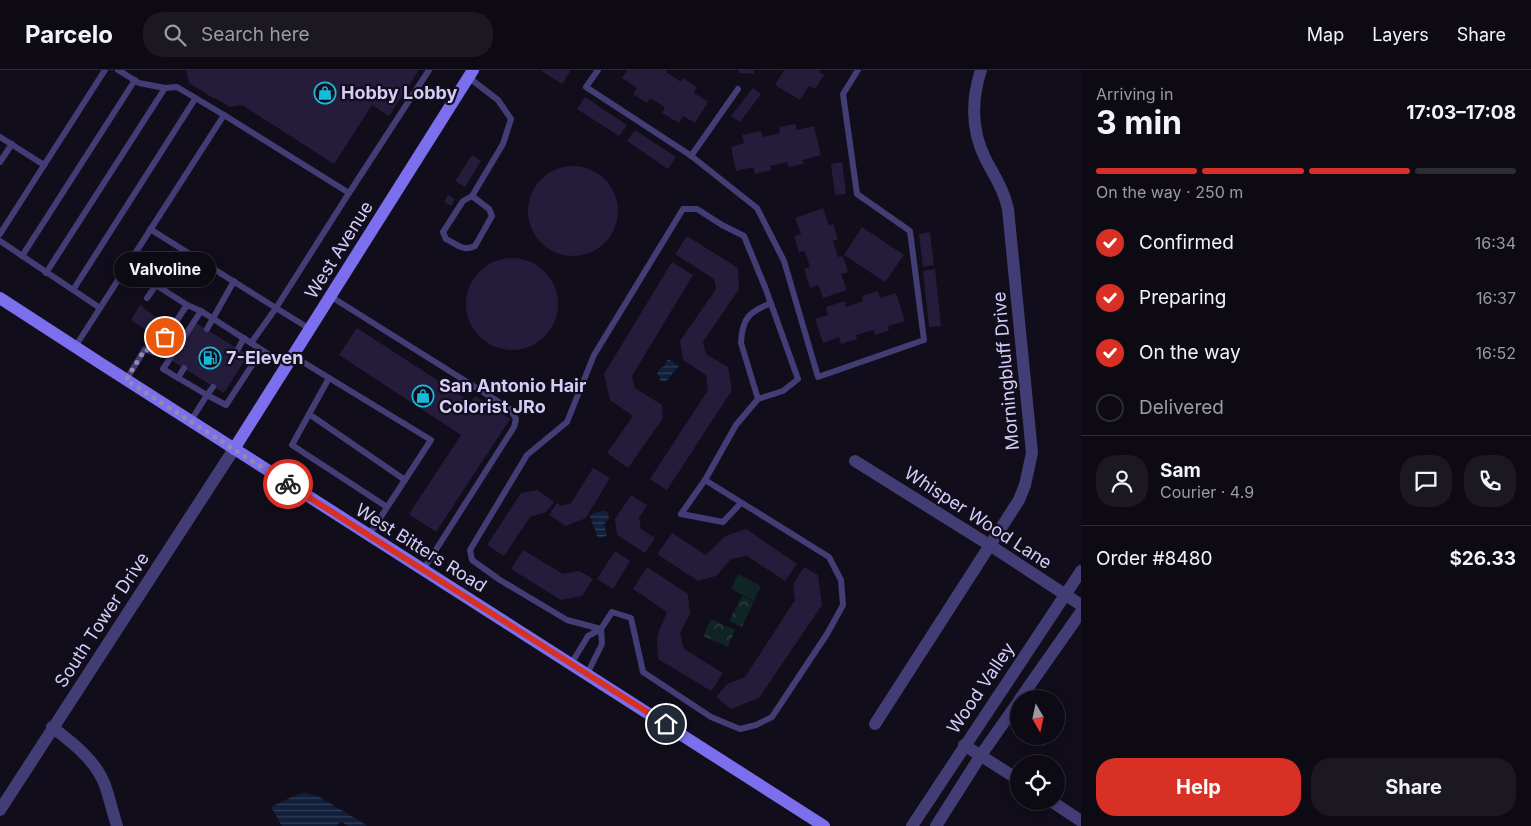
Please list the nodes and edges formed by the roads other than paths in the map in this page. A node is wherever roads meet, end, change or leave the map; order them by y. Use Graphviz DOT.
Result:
graph roads {
  1 [pos="105,70"];
  2 [pos="118,70"];
  3 [pos="429,70"];
  4 [pos="598,70"];
  5 [pos="858,70"];
  6 [pos="981,70"];
  7 [pos="471,74"];
  8 [pos="135,80"];
  9 [pos="164,88"];
  10 [pos="738,89"];
  11 [pos="196,99"];
  12 [pos="224,115"];
  13 [pos="0,137"];
  14 [pos="12,144"];
  15 [pos="691,156"];
  16 [pos="0,162"];
  17 [pos="44,165"];
  18 [pos="349,193"];
  19 [pos="472,196"];
  20 [pos="150,229"];
  21 [pos="0,234"];
  22 [pos="0,241"];
  23 [pos="22,256"];
  24 [pos="46,272"];
  25 [pos="234,281"];
  26 [pos="73,290"];
  27 [pos="330,296"];
  28 [pos="0,298"];
  29 [pos="147,298"];
  30 [pos="771,303"];
  31 [pos="186,305"];
  32 [pos="100,308"];
  33 [pos="276,308"];
  34 [pos="201,311"];
  35 [pos="212,318"];
  36 [pos="207,329"];
  37 [pos="310,329"];
  38 [pos="244,338"];
  39 [pos="252,343"];
  40 [pos="75,347"];
  41 [pos="238,348"];
  42 [pos="262,350"];
  43 [pos="290,361"];
  44 [pos="184,368"];
  45 [pos="178,378"];
  46 [pos="329,378"];
  47 [pos="126,380"];
  48 [pos="213,386"];
  49 [pos="207,395"];
  50 [pos="758,399"];
  51 [pos="309,414"];
  52 [pos="190,422"];
  53 [pos="234,449"];
  54 [pos="855,460"];
  55 [pos="405,480"];
  56 [pos="705,480"];
  57 [pos="741,503"];
  58 [pos="387,507"];
  59 [pos="369,535"];
  60 [pos="991,546"];
  61 [pos="423,570"];
  62 [pos="1081,570"];
  63 [pos="1065,595"];
  64 [pos="1081,605"];
  65 [pos="1081,612"];
  66 [pos="601,629"];
  67 [pos="571,664"];
  68 [pos="587,674"];
  69 [pos="1026,690"];
  70 [pos="1010,713"];
  71 [pos="875,724"];
  72 [pos="52,728"];
  73 [pos="964,745"];
  74 [pos="981,755"];
  75 [pos="1010,774"];
  76 [pos="0,810"];
  77 [pos="1065,810"];
  78 [pos="1081,820"];
  79 [pos="117,826"];
  80 [pos="824,826"];
  81 [pos="912,826"];
  82 [pos="936,826"];
  1 -- 17 [label="lane"];
  2 -- 8 [label="lane"];
  3 -- 18 [label="lane"];
  4 -- 15 [label="lane"];
  5 -- 15 [label="lane"];
  6 -- 60 [label="street, Morningbluff Drive"];
  7 -- 19 [label="lane"];
  7 -- 27 [label="main road, West Avenue"];
  8 -- 9 [label="lane"];
  8 -- 23 [label="lane"];
  9 -- 11 [label="lane"];
  9 -- 24 [label="lane"];
  10 -- 15 [label="lane"];
  11 -- 12 [label="lane"];
  11 -- 26 [label="lane"];
  12 -- 18 [label="lane"];
  12 -- 20 [label="lane"];
  13 -- 14 [label="lane"];
  14 -- 16 [label="lane"];
  14 -- 17 [label="lane"];
  17 -- 21 [label="lane"];
  18 -- 33 [label="lane"];
  19 -- 19 [label="lane"];
  20 -- 25 [label="lane"];
  20 -- 32 [label="lane"];
  22 -- 23 [label="lane"];
  23 -- 24 [label="lane"];
  24 -- 26 [label="lane"];
  25 -- 33 [label="lane"];
  25 -- 35 [label="lane"];
  26 -- 32 [label="lane"];
  27 -- 37 [label="main road, West Avenue"];
  27 -- 61 [label="lane"];
  28 -- 40 [label="main road, West Bitters Road"];
  29 -- 31 [label="lane"];
  30 -- 50 [label="lane"];
  30 -- 50 [label="lane"];
  30 -- 66 [label="lane"];
  31 -- 34 [label="lane"];
  31 -- 47 [label="lane"];
  32 -- 40 [label="lane"];
  33 -- 37 [label="lane"];
  33 -- 39 [label="lane"];
  34 -- 35 [label="lane"];
  34 -- 45 [label="lane"];
  35 -- 36 [label="lane"];
  35 -- 38 [label="lane"];
  37 -- 43 [label="main road, West Avenue"];
  38 -- 39 [label="lane"];
  38 -- 41 [label="lane"];
  39 -- 42 [label="lane"];
  40 -- 47 [label="main road, West Bitters Road"];
  42 -- 43 [label="lane"];
  42 -- 49 [label="lane"];
  43 -- 46 [label="lane"];
  43 -- 53 [label="main road, West Avenue"];
  44 -- 45 [label="lane"];
  45 -- 49 [label="lane"];
  46 -- 51 [label="lane"];
  46 -- 55 [label="lane"];
  47 -- 52 [label="main road, West Bitters Road"];
  48 -- 49 [label="lane"];
  49 -- 52 [label="lane"];
  50 -- 56 [label="lane"];
  51 -- 55 [label="lane"];
  51 -- 58 [label="lane"];
  52 -- 53 [label="main road, West Bitters Road"];
  53 -- 59 [label="main road, West Bitters Road"];
  53 -- 72 [label="street, South Tower Drive"];
  54 -- 60 [label="street, Whisper Wood Lane"];
  55 -- 58 [label="lane"];
  56 -- 57 [label="lane"];
  56 -- 57 [label="lane"];
  57 -- 66 [label="lane"];
  58 -- 59 [label="lane"];
  59 -- 61 [label="main road, West Bitters Road"];
  60 -- 63 [label="street, Whisper Wood Lane"];
  60 -- 71 [label="street, Morningbluff Drive"];
  61 -- 67 [label="main road, West Bitters Road"];
  62 -- 63 [label="street, Wood Valley"];
  63 -- 64 [label="street, Whisper Wood Lane"];
  63 -- 73 [label="street, Wood Valley"];
  65 -- 69 [label="street"];
  66 -- 67 [label="lane"];
  66 -- 68 [label="lane"];
  67 -- 68 [label="main road, West Bitters Road"];
  68 -- 80 [label="main road, West Bitters Road"];
  70 -- 74 [label="street"];
  72 -- 76 [label="street, South Tower Drive"];
  72 -- 79 [label="street"];
  73 -- 74 [label="street"];
  73 -- 81 [label="street, Wood Valley"];
  74 -- 75 [label="street"];
  74 -- 82 [label="street"];
  77 -- 78 [label="street"];
}
